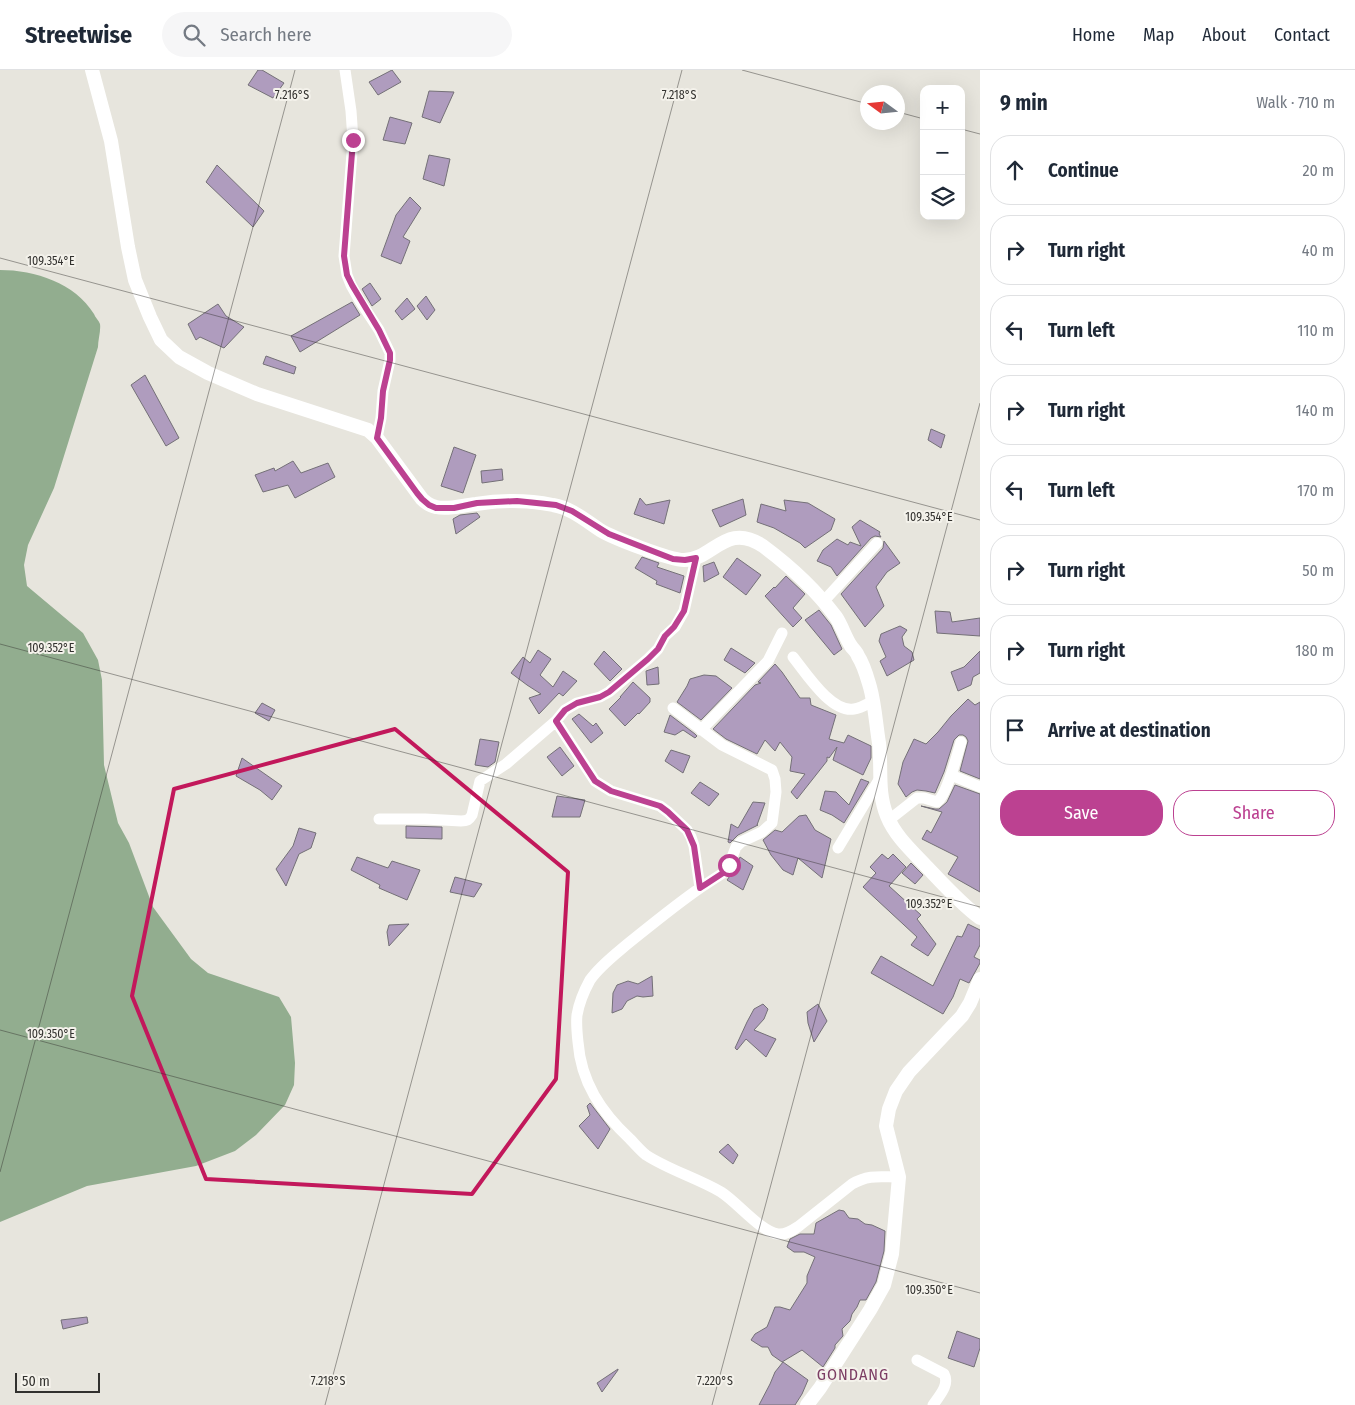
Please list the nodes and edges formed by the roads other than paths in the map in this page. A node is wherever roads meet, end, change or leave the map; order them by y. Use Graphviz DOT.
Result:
graph roads {
  1 [pos="92,70"];
  2 [pos="346,70"];
  3 [pos="377,438"];
  4 [pos="877,543"];
  5 [pos="696,558"];
  6 [pos="823,602"];
  7 [pos="782,633"];
  8 [pos="793,657"];
  9 [pos="873,701"];
  10 [pos="673,708"];
  11 [pos="556,721"];
  12 [pos="701,730"];
  13 [pos="961,742"];
  14 [pos="951,775"];
  15 [pos="880,778"];
  16 [pos="980,787"];
  17 [pos="379,819"];
  18 [pos="889,820"];
  19 [pos="838,848"];
  20 [pos="700,888"];
  21 [pos="980,918"];
  22 [pos="980,979"];
  23 [pos="899,1177"];
  24 [pos="917,1360"];
  25 [pos="807,1405"];
  26 [pos="933,1405"];
  1 -- 3 [label="street"];
  2 -- 3 [label="street"];
  3 -- 5 [label="street"];
  4 -- 6 [label="street"];
  5 -- 6 [label="street"];
  5 -- 11 [label="street"];
  6 -- 9 [label="street"];
  7 -- 12 [label="street"];
  8 -- 9 [label="street"];
  9 -- 15 [label="street"];
  10 -- 12 [label="street"];
  11 -- 17 [label="street"];
  11 -- 20 [label="street"];
  12 -- 20 [label="street"];
  13 -- 14 [label="street"];
  14 -- 16 [label="street"];
  14 -- 18 [label="street"];
  15 -- 18 [label="street"];
  15 -- 19 [label="street"];
  18 -- 21 [label="street"];
  20 -- 23 [label="street"];
  22 -- 23 [label="street"];
  23 -- 25 [label="street"];
  24 -- 26 [label="street"];
}
